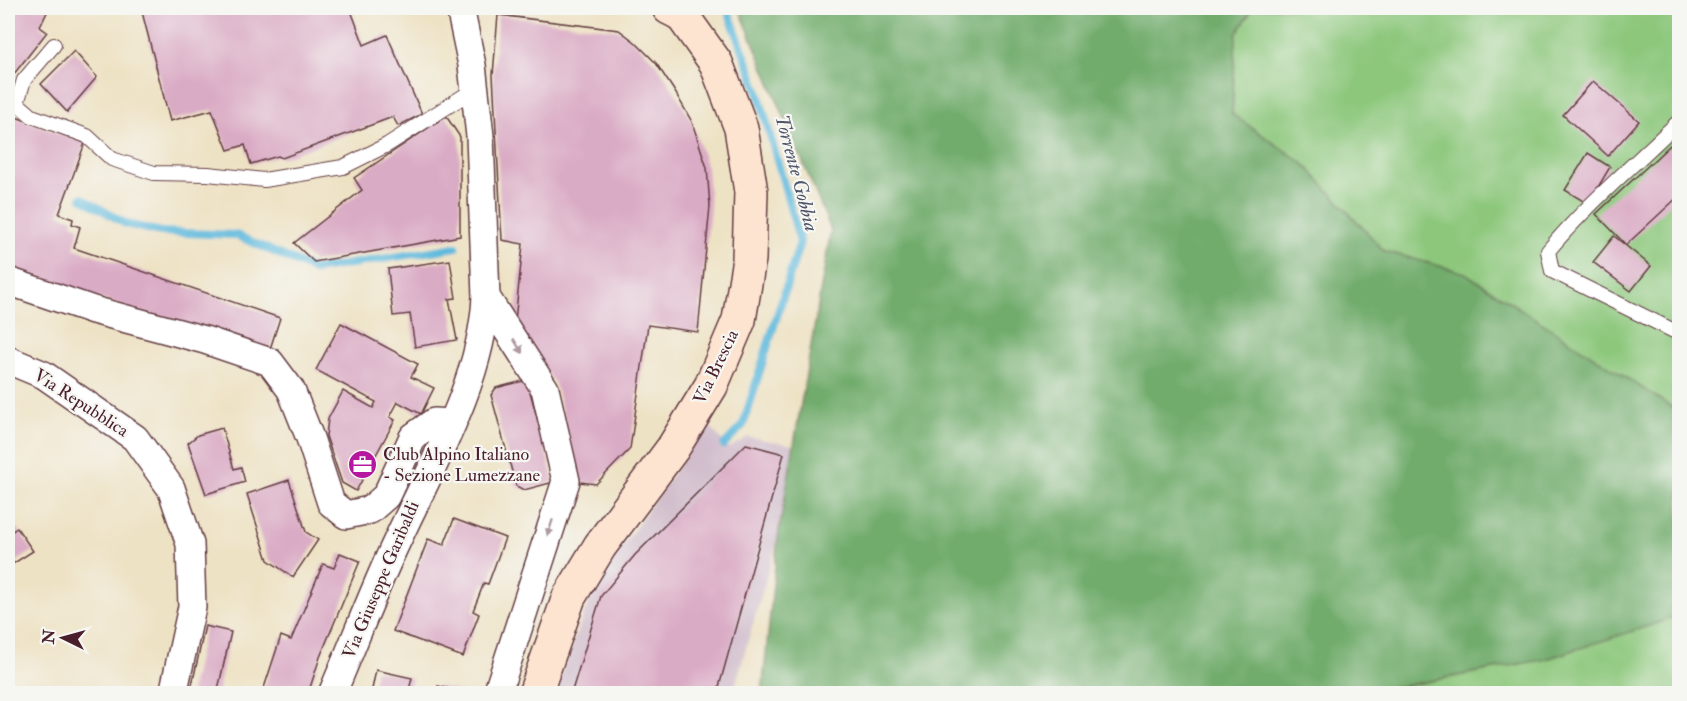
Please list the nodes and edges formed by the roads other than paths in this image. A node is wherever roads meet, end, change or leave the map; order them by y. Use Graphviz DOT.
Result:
graph roads {
  1 [pos="460,8"];
  2 [pos="676,10"];
  3 [pos="54,45"];
  4 [pos="475,89"];
  5 [pos="1680,123"];
  6 [pos="8,281"];
  7 [pos="486,297"];
  8 [pos="1680,334"];
  9 [pos="8,360"];
  10 [pos="452,423"];
  11 [pos="173,693"];
  12 [pos="333,693"];
  13 [pos="497,693"];
  14 [pos="535,693"];
  1 -- 4 [label="street, Via Giuseppe Garibaldi"];
  2 -- 14 [label="main road, Via Brescia"];
  3 -- 4 [label="lane"];
  4 -- 7 [label="street, Via Giuseppe Garibaldi"];
  5 -- 8 [label="lane"];
  6 -- 10 [label="street"];
  7 -- 10 [label="street, Via Giuseppe Garibaldi"];
  7 -- 13 [label="street, one-way"];
  9 -- 11 [label="street, Via Repubblica"];
  10 -- 12 [label="street, Via Giuseppe Garibaldi"];
}
